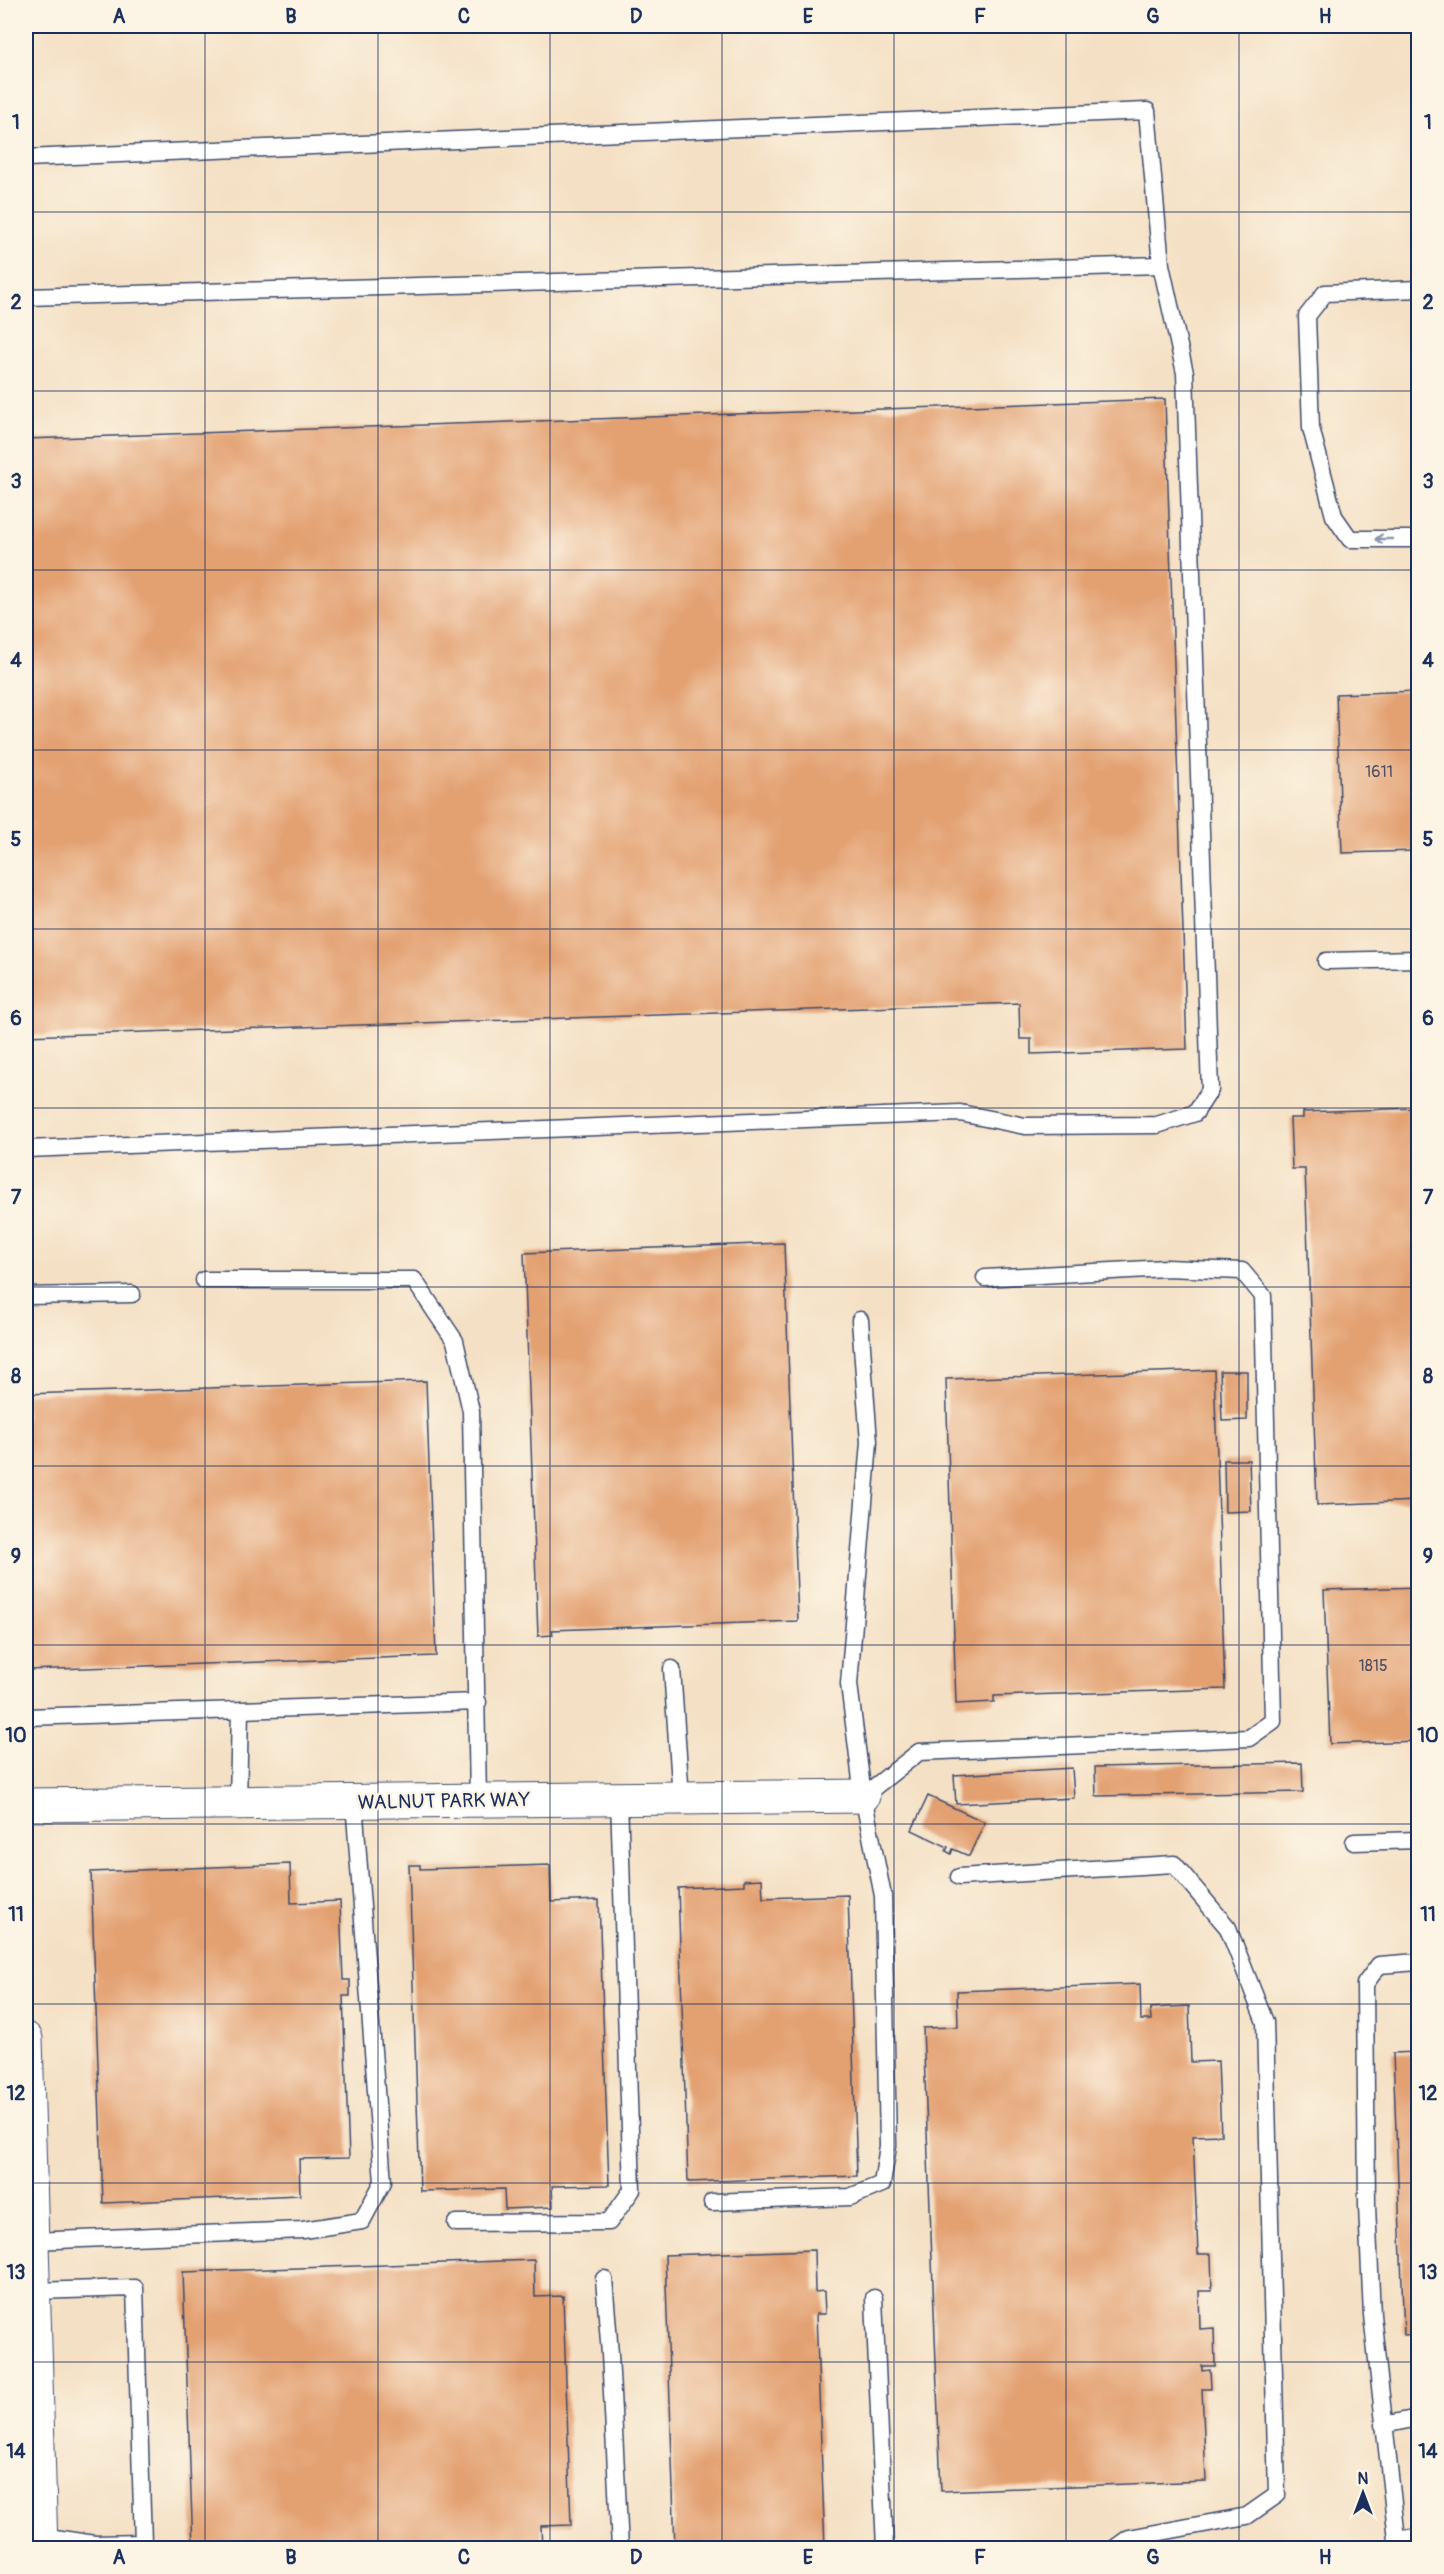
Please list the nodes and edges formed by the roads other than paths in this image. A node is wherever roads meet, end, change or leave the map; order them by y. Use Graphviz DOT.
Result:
graph roads {
  1 [pos="26,158"];
  2 [pos="1161,266"];
  3 [pos="1419,290"];
  4 [pos="26,297"];
  5 [pos="1419,539"];
  6 [pos="1419,959"];
  7 [pos="1326,961"];
  8 [pos="26,1149"];
  9 [pos="985,1278"];
  10 [pos="204,1280"];
  11 [pos="132,1294"];
  12 [pos="26,1296"];
  13 [pos="860,1320"];
  14 [pos="672,1669"];
  15 [pos="478,1702"];
  16 [pos="240,1710"];
  17 [pos="26,1717"];
  18 [pos="863,1796"];
  19 [pos="681,1798"];
  20 [pos="620,1799"];
  21 [pos="478,1800"];
  22 [pos="354,1802"];
  23 [pos="238,1803"];
  24 [pos="26,1806"];
  25 [pos="1419,1840"];
  26 [pos="1354,1842"];
  27 [pos="959,1878"];
  28 [pos="1419,1962"];
  29 [pos="26,2039"];
  30 [pos="27,2123"];
  31 [pos="712,2202"];
  32 [pos="28,2209"];
  33 [pos="456,2223"];
  34 [pos="32,2241"];
  35 [pos="604,2279"];
  36 [pos="33,2291"];
  37 [pos="874,2298"];
  38 [pos="1419,2418"];
  39 [pos="1383,2426"];
  40 [pos="36,2539"];
  41 [pos="1419,2545"];
  42 [pos="620,2548"];
  43 [pos="885,2548"];
  44 [pos="1115,2548"];
  45 [pos="1400,2548"];
  1 -- 2 [label="lane"];
  2 -- 4 [label="lane"];
  2 -- 8 [label="lane"];
  5 -- 3 [label="lane, one-way"];
  6 -- 7 [label="lane"];
  9 -- 18 [label="lane"];
  10 -- 15 [label="lane"];
  11 -- 12 [label="lane"];
  13 -- 18 [label="lane"];
  14 -- 19 [label="lane"];
  15 -- 16 [label="lane"];
  15 -- 21 [label="lane"];
  16 -- 17 [label="lane"];
  16 -- 23 [label="lane"];
  18 -- 19 [label="street, WALNUT PARK WAY"];
  18 -- 31 [label="lane"];
  19 -- 20 [label="street, WALNUT PARK WAY"];
  20 -- 21 [label="street, WALNUT PARK WAY"];
  20 -- 33 [label="lane"];
  21 -- 22 [label="street, WALNUT PARK WAY"];
  22 -- 23 [label="street, WALNUT PARK WAY"];
  22 -- 34 [label="lane"];
  23 -- 24 [label="street, WALNUT PARK WAY"];
  25 -- 26 [label="lane"];
  27 -- 44 [label="lane"];
  28 -- 39 [label="lane"];
  29 -- 30 [label="street"];
  30 -- 32 [label="street"];
  32 -- 34 [label="street"];
  34 -- 36 [label="street"];
  35 -- 42 [label="lane"];
  36 -- 40 [label="street"];
  36 -- 40 [label="lane"];
  37 -- 43 [label="lane"];
  38 -- 39 [label="lane"];
  39 -- 45 [label="lane"];
  41 -- 45 [label="street"];
}
